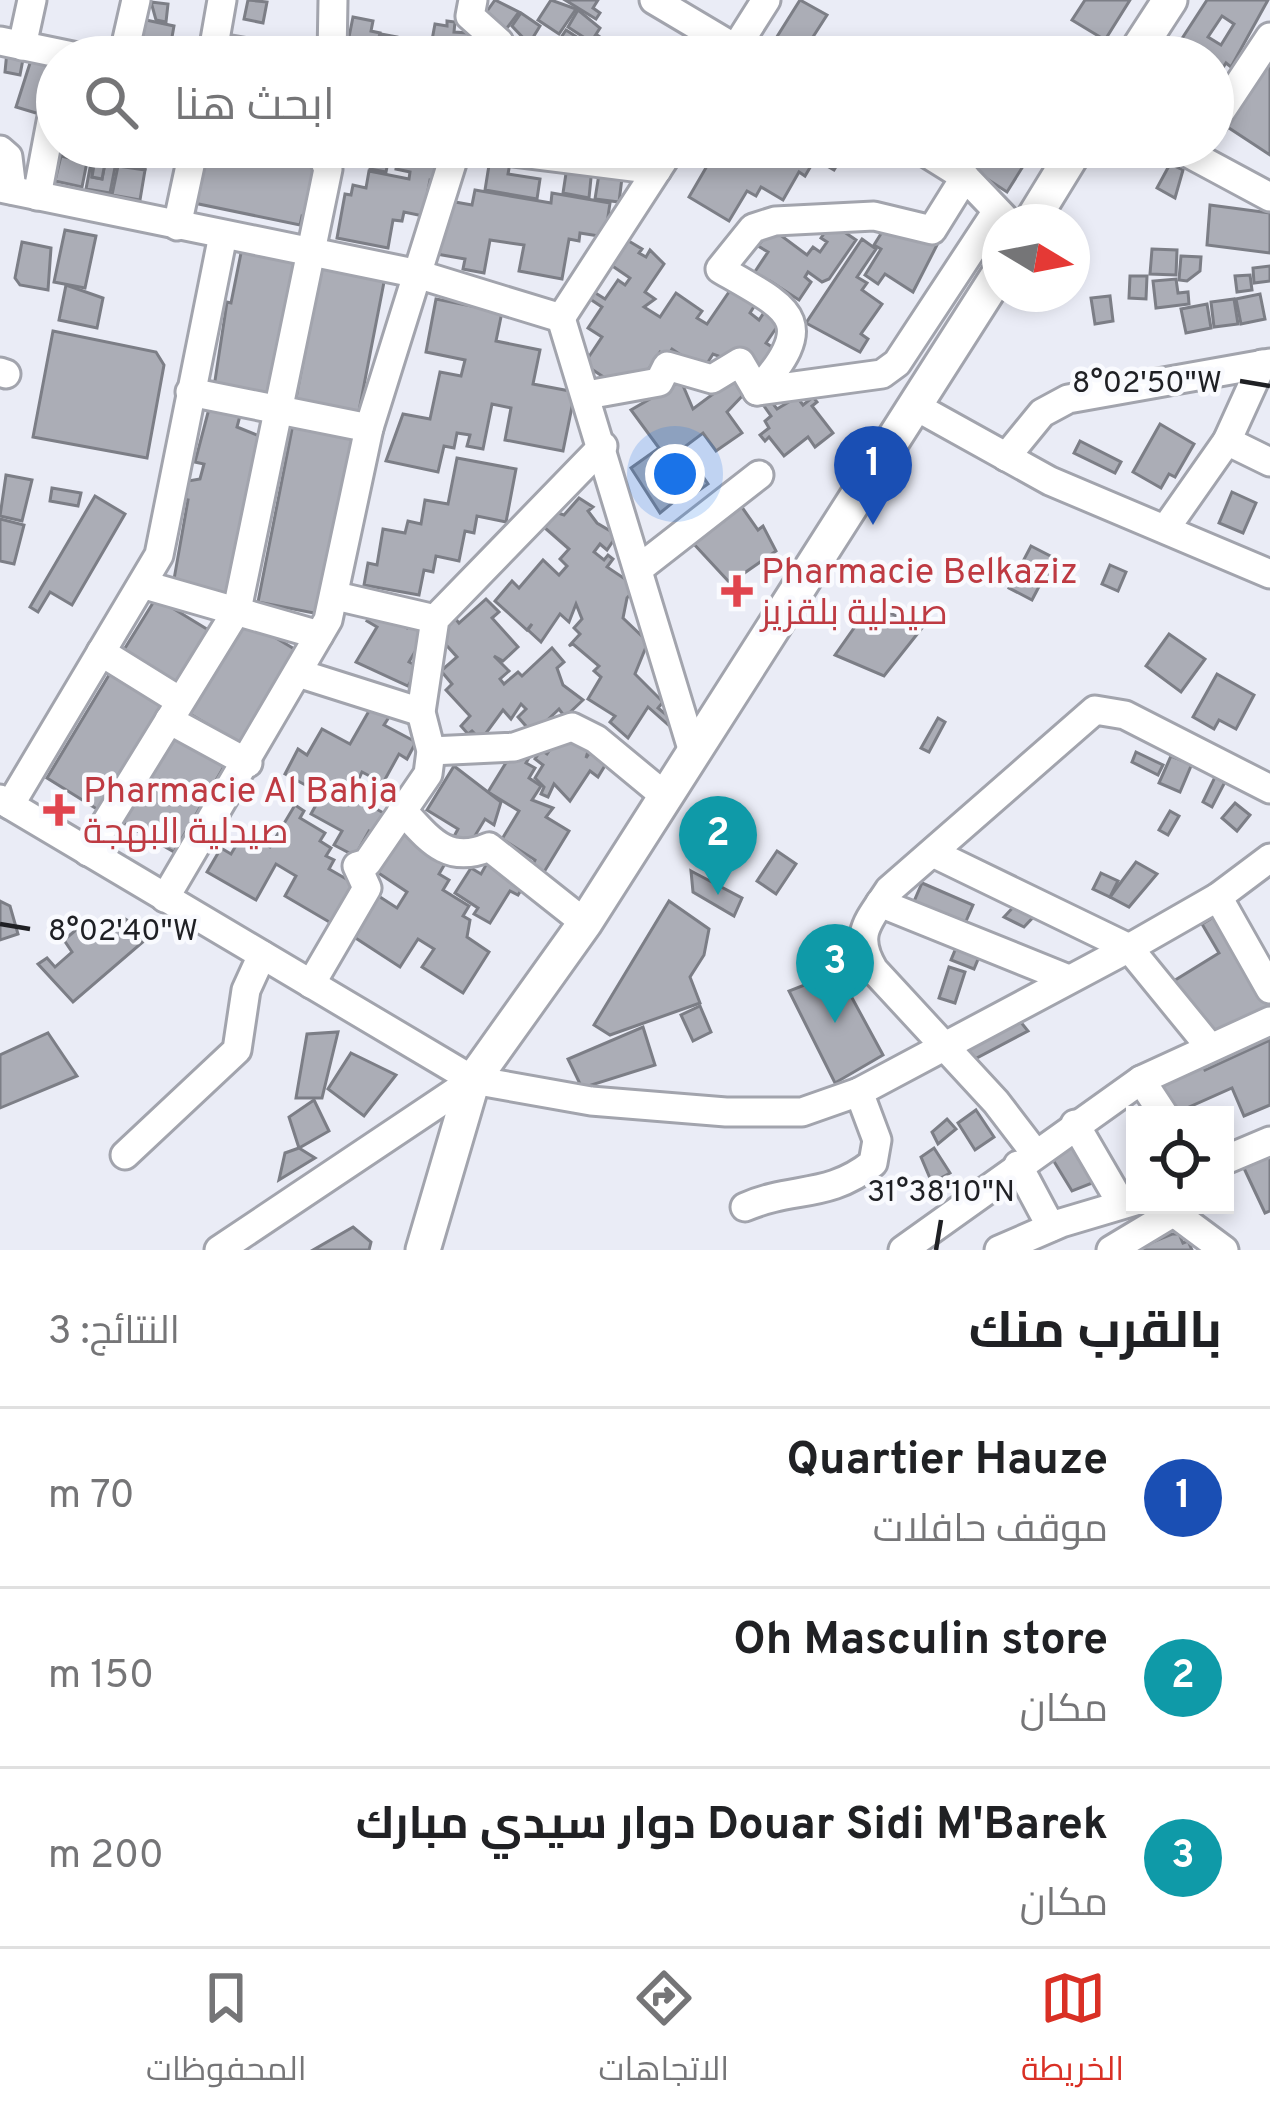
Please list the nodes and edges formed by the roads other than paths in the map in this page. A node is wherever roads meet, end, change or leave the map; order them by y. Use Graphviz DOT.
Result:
graph roads {
  1 [pos="32,0"];
  2 [pos="136,0"];
  3 [pos="222,0"];
  4 [pos="333,0"];
  5 [pos="473,0"];
  6 [pos="654,0"];
  7 [pos="766,0"];
  8 [pos="1170,0"];
  9 [pos="128,36"];
  10 [pos="216,36"];
  11 [pos="332,36"];
  12 [pos="492,36"];
  13 [pos="710,36"];
  14 [pos="747,36"];
  15 [pos="1147,36"];
  16 [pos="1270,38"];
  17 [pos="11,44"];
  18 [pos="1234,92"];
  19 [pos="36,146"];
  20 [pos="0,150"];
  21 [pos="189,168"];
  22 [pos="328,168"];
  23 [pos="450,168"];
  24 [pos="658,168"];
  25 [pos="950,168"];
  26 [pos="1064,168"];
  27 [pos="1222,168"];
  28 [pos="964,177"];
  29 [pos="16,191"];
  30 [pos="1268,193"];
  31 [pos="988,204"];
  32 [pos="1042,204"];
  33 [pos="177,226"];
  34 [pos="223,235"];
  35 [pos="982,244"];
  36 [pos="312,253"];
  37 [pos="414,273"];
  38 [pos="982,300"];
  39 [pos="561,318"];
  40 [pos="1266,364"];
  41 [pos="190,392"];
  42 [pos="757,392"];
  43 [pos="587,394"];
  44 [pos="915,406"];
  45 [pos="280,412"];
  46 [pos="369,428"];
  47 [pos="1227,441"];
  48 [pos="603,446"];
  49 [pos="1006,457"];
  50 [pos="1270,462"];
  51 [pos="759,476"];
  52 [pos="1166,528"];
  53 [pos="641,567"];
  54 [pos="1270,574"];
  55 [pos="145,585"];
  56 [pos="336,596"];
  57 [pos="237,610"];
  58 [pos="435,619"];
  59 [pos="319,635"];
  60 [pos="101,652"];
  61 [pos="301,674"];
  62 [pos="174,710"];
  63 [pos="421,712"];
  64 [pos="431,751"];
  65 [pos="694,752"];
  66 [pos="248,763"];
  67 [pos="1270,789"];
  68 [pos="665,796"];
  69 [pos="5,802"];
  70 [pos="401,810"];
  71 [pos="88,852"];
  72 [pos="933,853"];
  73 [pos="1270,858"];
  74 [pos="1218,897"];
  75 [pos="166,898"];
  76 [pos="880,903"];
  77 [pos="585,923"];
  78 [pos="1129,948"];
  79 [pos="262,955"];
  80 [pos="1066,978"];
  81 [pos="311,985"];
  82 [pos="1270,989"];
  83 [pos="1270,1021"];
  84 [pos="946,1046"];
  85 [pos="1209,1046"];
  86 [pos="473,1080"];
  87 [pos="1141,1080"];
  88 [pos="859,1092"];
  89 [pos="1158,1106"];
  90 [pos="1075,1124"];
  91 [pos="1270,1142"];
  92 [pos="125,1155"];
  93 [pos="1234,1156"];
  94 [pos="1027,1159"];
  95 [pos="1126,1199"];
  96 [pos="1126,1203"];
  97 [pos="745,1207"];
  98 [pos="1169,1214"];
  99 [pos="1178,1214"];
  100 [pos="1051,1227"];
  101 [pos="219,1250"];
  102 [pos="423,1250"];
  103 [pos="903,1250"];
  104 [pos="999,1250"];
  105 [pos="1111,1250"];
  106 [pos="1224,1250"];
  1 -- 17 [label="street"];
  2 -- 9 [label="street"];
  3 -- 10 [label="street"];
  4 -- 11 [label="street"];
  5 -- 12 [label="street"];
  6 -- 13 [label="street"];
  7 -- 14 [label="street"];
  8 -- 15 [label="main road"];
  16 -- 18 [label="street"];
  19 -- 29 [label="street"];
  20 -- 29 [label="street"];
  21 -- 33 [label="street"];
  22 -- 36 [label="street"];
  23 -- 37 [label="street"];
  24 -- 39 [label="street"];
  25 -- 28 [label="street"];
  26 -- 32 [label="main road"];
  27 -- 30 [label="street"];
  28 -- 31 [label="street"];
  28 -- 42 [label="street"];
  29 -- 33 [label="street"];
  33 -- 34 [label="street"];
  34 -- 36 [label="street"];
  34 -- 41 [label="street"];
  35 -- 42 [label="street"];
  36 -- 37 [label="street"];
  36 -- 45 [label="street"];
  37 -- 39 [label="street"];
  37 -- 46 [label="street"];
  38 -- 44 [label="main road"];
  39 -- 43 [label="street"];
  40 -- 47 [label="street"];
  40 -- 49 [label="street"];
  41 -- 45 [label="street"];
  41 -- 55 [label="street"];
  42 -- 43 [label="street"];
  43 -- 48 [label="street"];
  44 -- 49 [label="street"];
  44 -- 65 [label="main road"];
  45 -- 46 [label="street"];
  45 -- 57 [label="street"];
  46 -- 56 [label="street"];
  47 -- 50 [label="street"];
  47 -- 52 [label="street"];
  48 -- 53 [label="street"];
  48 -- 58 [label="street"];
  49 -- 52 [label="street"];
  51 -- 53 [label="street"];
  52 -- 54 [label="street"];
  53 -- 65 [label="street"];
  55 -- 57 [label="street"];
  55 -- 60 [label="street"];
  56 -- 58 [label="street"];
  56 -- 59 [label="street"];
  57 -- 59 [label="street"];
  57 -- 62 [label="street"];
  58 -- 63 [label="street"];
  59 -- 61 [label="street"];
  60 -- 62 [label="street"];
  60 -- 69 [label="street"];
  61 -- 63 [label="street"];
  61 -- 66 [label="street"];
  62 -- 66 [label="street"];
  62 -- 71 [label="street"];
  63 -- 64 [label="street"];
  64 -- 68 [label="street"];
  64 -- 70 [label="street"];
  65 -- 68 [label="main road"];
  66 -- 75 [label="street"];
  67 -- 72 [label="street"];
  68 -- 77 [label="main road"];
  69 -- 71 [label="street"];
  70 -- 77 [label="street"];
  70 -- 81 [label="street"];
  71 -- 75 [label="street"];
  72 -- 76 [label="street"];
  72 -- 78 [label="street"];
  73 -- 74 [label="street"];
  74 -- 78 [label="street"];
  74 -- 82 [label="street"];
  75 -- 79 [label="street"];
  76 -- 80 [label="street"];
  76 -- 84 [label="street"];
  77 -- 86 [label="main road"];
  78 -- 80 [label="street"];
  78 -- 85 [label="street"];
  79 -- 81 [label="street"];
  79 -- 92 [label="street"];
  80 -- 84 [label="street"];
  81 -- 86 [label="street"];
  83 -- 85 [label="street"];
  84 -- 88 [label="street"];
  84 -- 94 [label="street"];
  85 -- 87 [label="street"];
  86 -- 88 [label="street"];
  86 -- 101 [label="street"];
  86 -- 102 [label="main road"];
  87 -- 89 [label="street"];
  87 -- 90 [label="street"];
  88 -- 97 [label="street"];
  90 -- 94 [label="street"];
  90 -- 95 [label="street"];
  91 -- 93 [label="street"];
  94 -- 100 [label="street"];
  94 -- 103 [label="street"];
  96 -- 100 [label="street"];
  98 -- 105 [label="street"];
  99 -- 106 [label="street"];
  100 -- 104 [label="street"];
}
